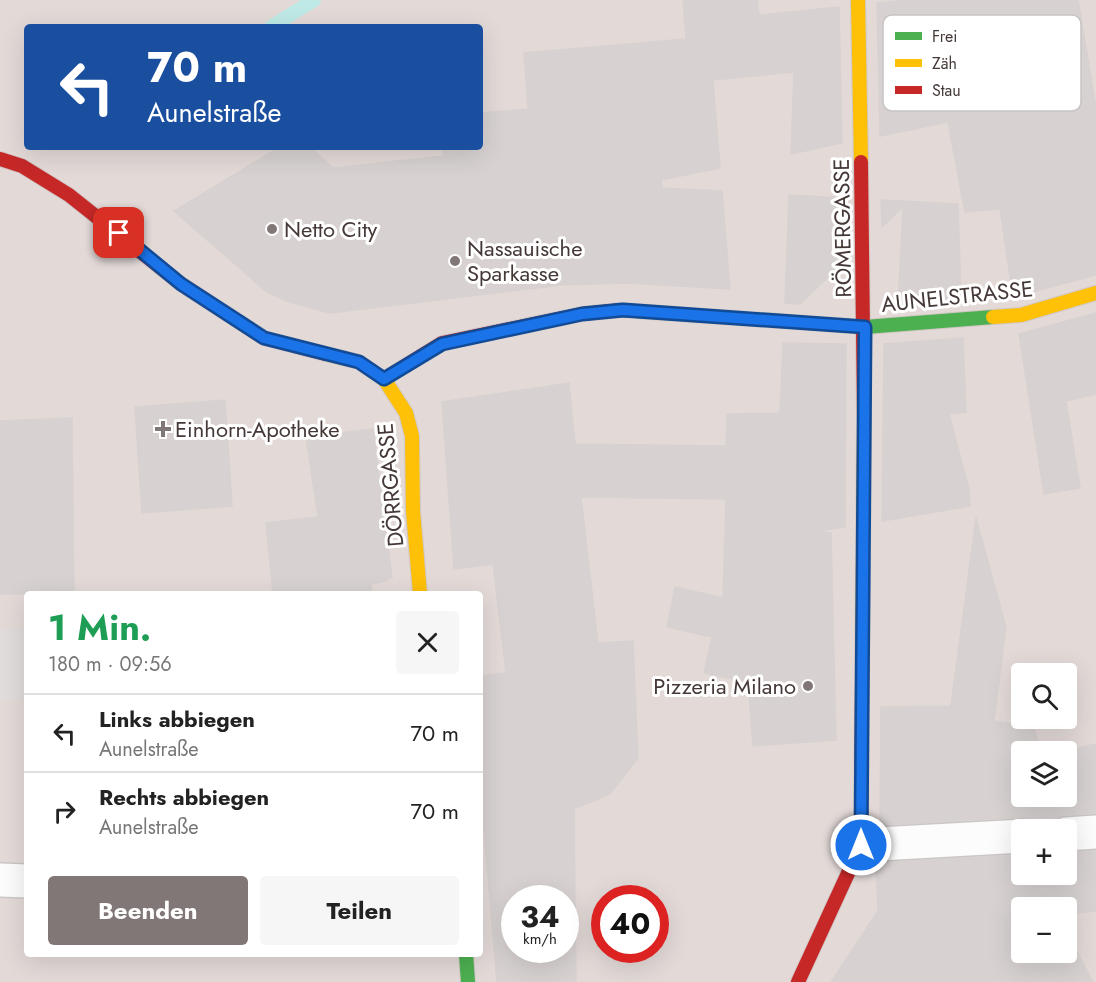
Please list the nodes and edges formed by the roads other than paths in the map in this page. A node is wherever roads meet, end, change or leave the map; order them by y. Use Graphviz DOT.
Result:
graph roads {
  1 [pos="858,0"];
  2 [pos="0,159"];
  3 [pos="1096,293"];
  4 [pos="865,327"];
  5 [pos="384,379"];
  6 [pos="420,591"];
  7 [pos="1096,832"];
  8 [pos="1077,833"];
  9 [pos="1011,837"];
  10 [pos="861,845"];
  11 [pos="0,880"];
  12 [pos="24,881"];
  13 [pos="466,957"];
  14 [pos="468,982"];
  15 [pos="798,982"];
  1 -- 4 [label="street, RÖMERGASSE"];
  2 -- 5 [label="street"];
  3 -- 4 [label="street, AUNELSTRASSE"];
  4 -- 5 [label="street, AUNELSTRASSE"];
  4 -- 10 [label="street, RÖMERGASSE"];
  5 -- 6 [label="street, DÖRRGASSE"];
  7 -- 8 [label="street"];
  9 -- 10 [label="street"];
  10 -- 15 [label="street, RÖMERGASSE"];
  11 -- 12 [label="street"];
  13 -- 14 [label="street"];
}
